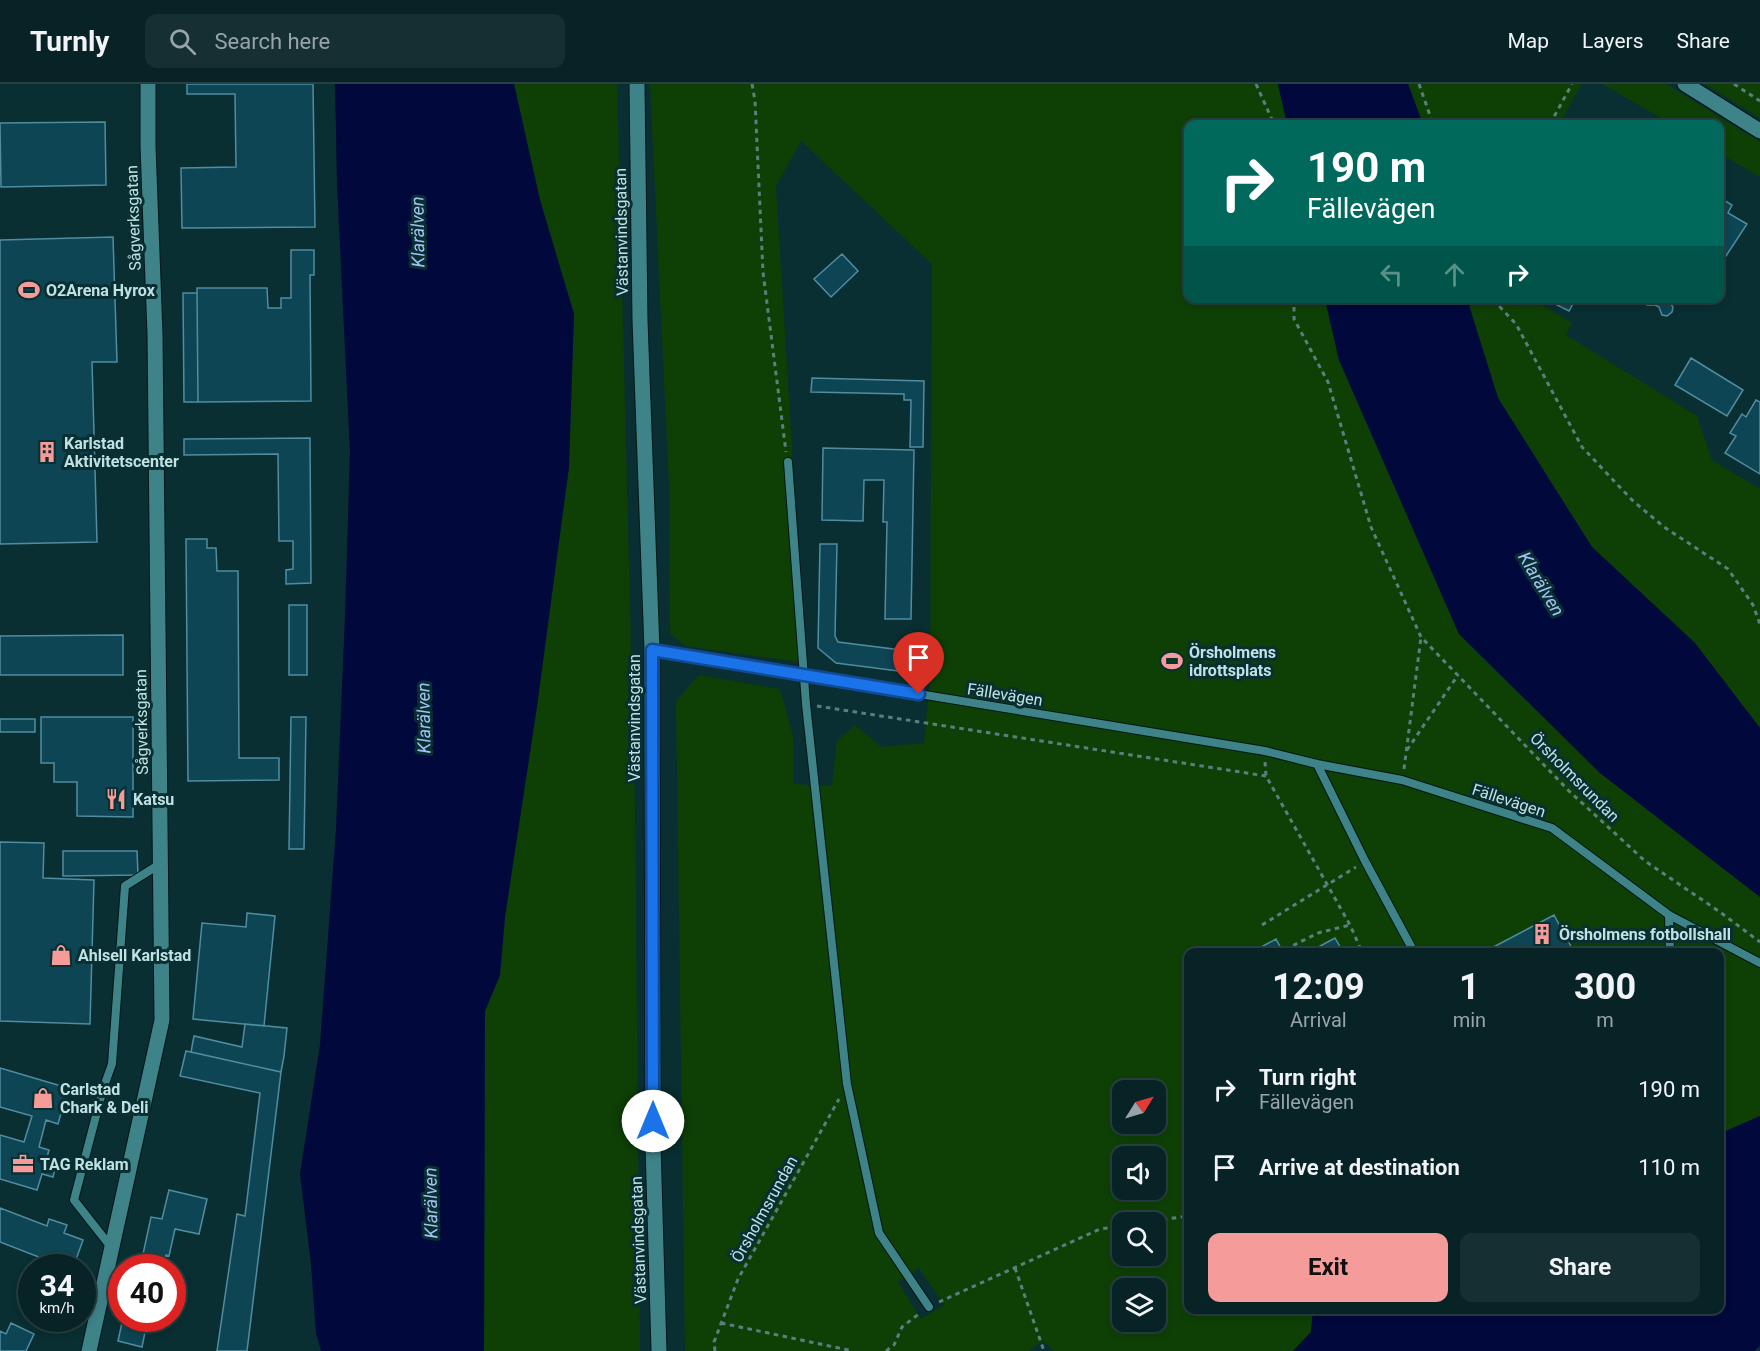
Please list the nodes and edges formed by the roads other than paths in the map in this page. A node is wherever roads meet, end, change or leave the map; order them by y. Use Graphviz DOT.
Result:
graph roads {
  1 [pos="148,84"];
  2 [pos="636,84"];
  3 [pos="1685,84"];
  4 [pos="1760,131"];
  5 [pos="788,462"];
  6 [pos="652,650"];
  7 [pos="804,675"];
  8 [pos="1317,764"];
  9 [pos="160,864"];
  10 [pos="1669,915"];
  11 [pos="1412,948"];
  12 [pos="1670,948"];
  13 [pos="1760,963"];
  14 [pos="112,1249"];
  15 [pos="929,1307"];
  16 [pos="89,1351"];
  17 [pos="659,1351"];
  1 -- 9 [label="street, Sågverksgatan"];
  2 -- 6 [label="street, Västanvindsgatan"];
  3 -- 4 [label="street"];
  5 -- 7 [label="lane"];
  6 -- 7 [label="lane, Fällevägen"];
  6 -- 17 [label="street, Västanvindsgatan"];
  7 -- 8 [label="lane, Fällevägen"];
  7 -- 15 [label="lane"];
  8 -- 10 [label="lane, Fällevägen"];
  8 -- 11 [label="lane"];
  9 -- 14 [label="street, Sågverksgatan"];
  9 -- 14 [label="lane"];
  10 -- 12 [label="lane"];
  10 -- 13 [label="lane, Fällevägen"];
  14 -- 16 [label="street, Sågverksgatan"];
}
